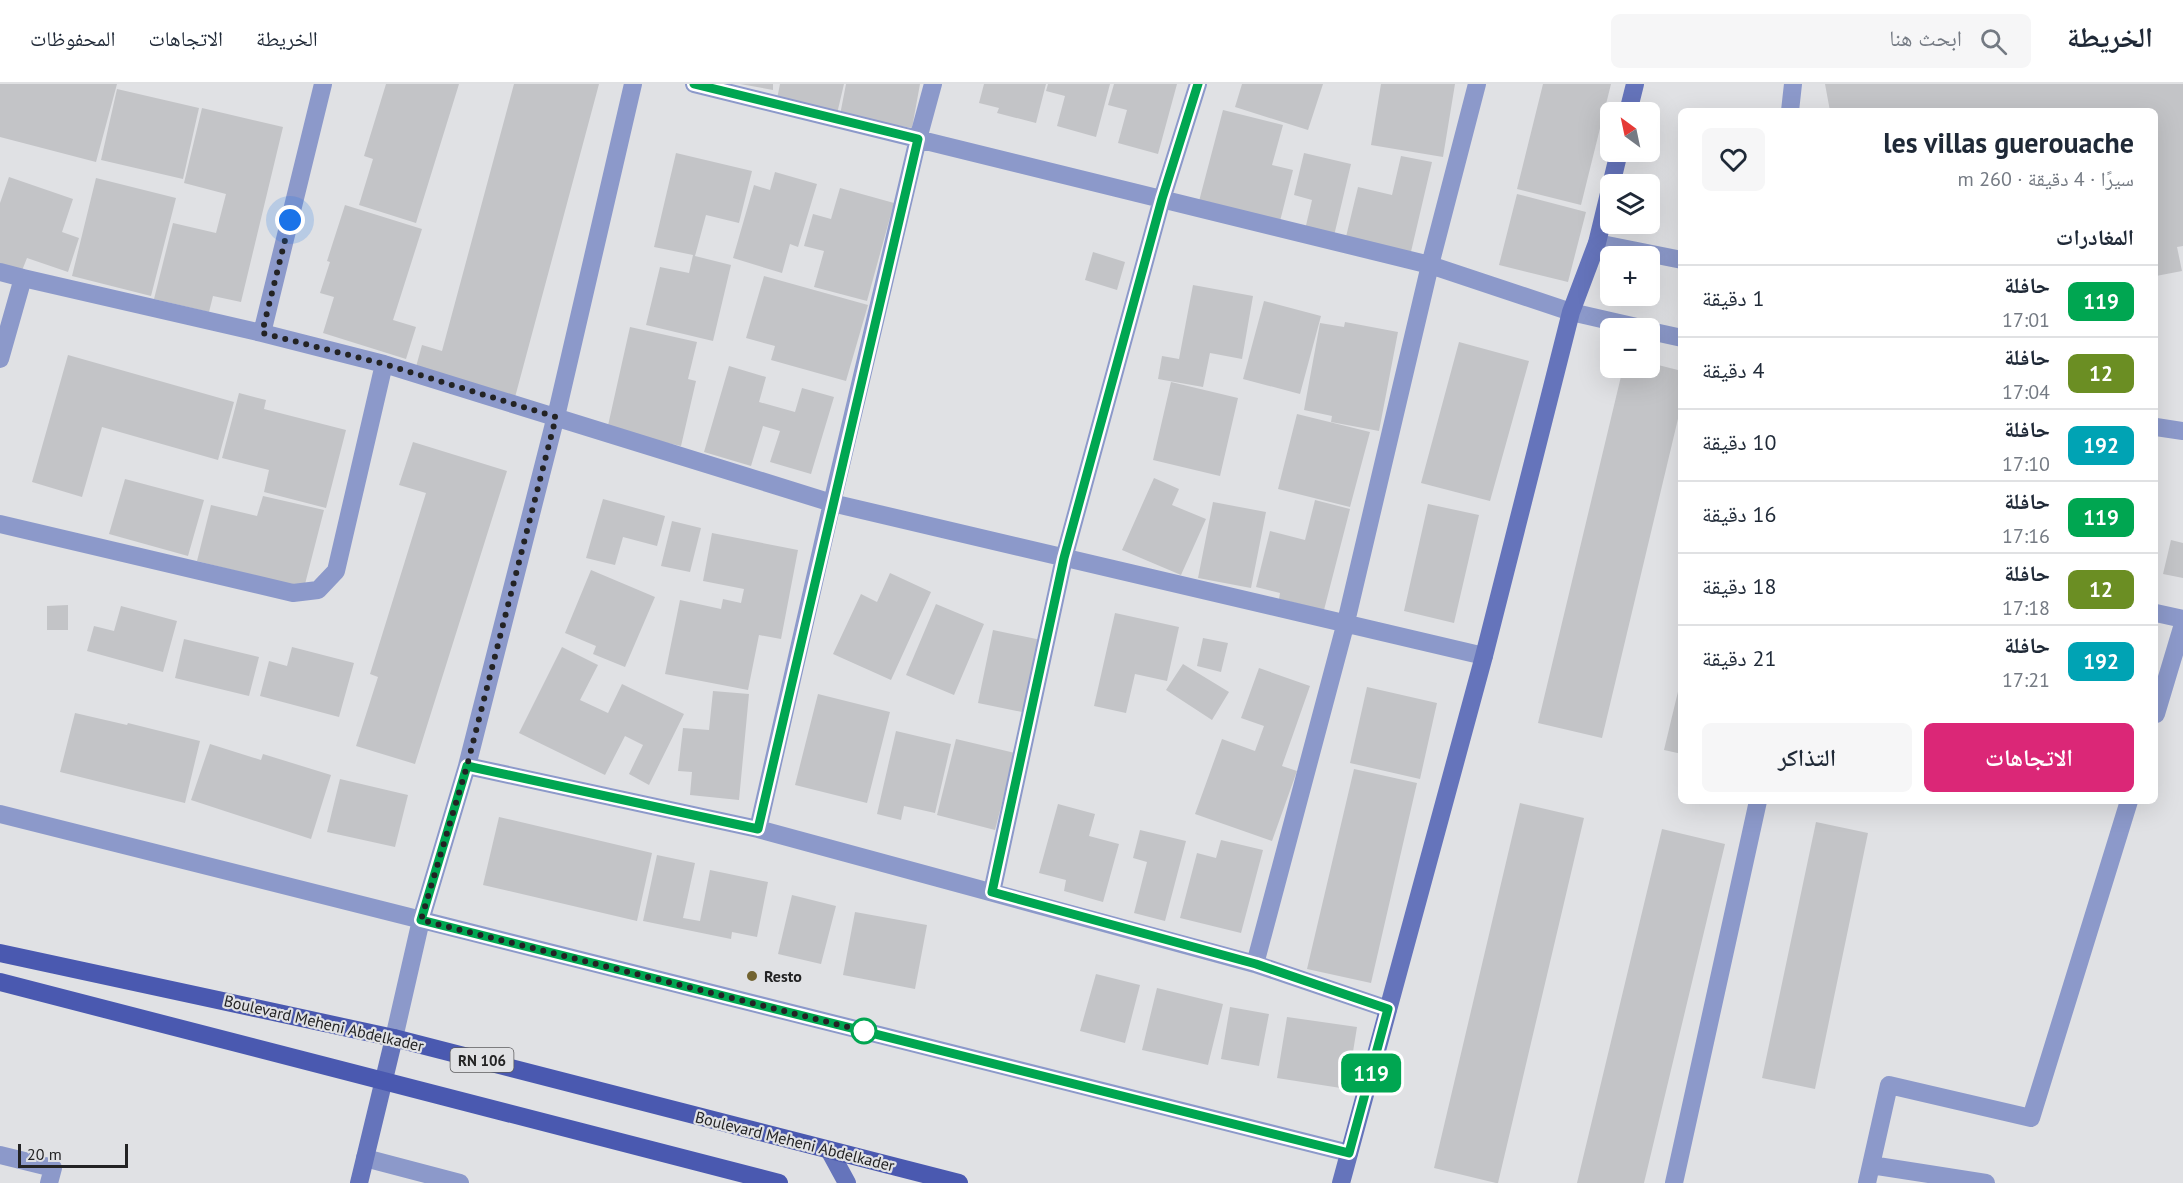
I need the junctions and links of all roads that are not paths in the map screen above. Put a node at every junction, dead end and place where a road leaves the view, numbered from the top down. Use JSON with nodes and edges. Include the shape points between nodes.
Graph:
{"nodes":[{"id":1,"x":323,"y":84,"type":"edge"},
{"id":2,"x":633,"y":84,"type":"edge"},
{"id":3,"x":694,"y":84,"type":"edge"},
{"id":4,"x":933,"y":84,"type":"edge"},
{"id":5,"x":1198,"y":84,"type":"edge"},
{"id":6,"x":1477,"y":84,"type":"edge"},
{"id":7,"x":1635,"y":84,"type":"edge"},
{"id":8,"x":1793,"y":84,"type":"edge"},
{"id":9,"x":1630,"y":102,"type":"edge"},
{"id":10,"x":1790,"y":108,"type":"edge"},
{"id":11,"x":918,"y":139,"type":"junction"},
{"id":12,"x":1617,"y":162,"type":"edge"},
{"id":13,"x":1162,"y":199,"type":"junction"},
{"id":14,"x":1597,"y":243,"type":"junction"},
{"id":15,"x":1678,"y":259,"type":"edge"},
{"id":16,"x":1430,"y":265,"type":"junction"},
{"id":17,"x":0,"y":272,"type":"edge"},
{"id":18,"x":23,"y":278,"type":"junction"},
{"id":19,"x":1571,"y":312,"type":"junction"},
{"id":20,"x":1600,"y":319,"type":"edge"},
{"id":21,"x":1660,"y":332,"type":"edge"},
{"id":22,"x":262,"y":333,"type":"junction"},
{"id":23,"x":1678,"y":337,"type":"edge"},
{"id":24,"x":0,"y":359,"type":"edge"},
{"id":25,"x":384,"y":364,"type":"junction"},
{"id":26,"x":556,"y":417,"type":"junction"},
{"id":27,"x":2158,"y":427,"type":"edge"},
{"id":28,"x":2183,"y":431,"type":"edge"},
{"id":29,"x":832,"y":503,"type":"junction"},
{"id":30,"x":0,"y":524,"type":"edge"},
{"id":31,"x":1064,"y":558,"type":"junction"},
{"id":32,"x":2158,"y":613,"type":"edge"},
{"id":33,"x":2183,"y":619,"type":"edge"},
{"id":34,"x":1346,"y":622,"type":"junction"},
{"id":35,"x":2183,"y":624,"type":"edge"},
{"id":36,"x":1484,"y":656,"type":"junction"},
{"id":37,"x":2158,"y":707,"type":"edge"},
{"id":38,"x":467,"y":766,"type":"junction"},
{"id":39,"x":1757,"y":804,"type":"edge"},
{"id":40,"x":2128,"y":804,"type":"edge"},
{"id":41,"x":0,"y":814,"type":"edge"},
{"id":42,"x":758,"y":829,"type":"junction"},
{"id":43,"x":992,"y":892,"type":"junction"},
{"id":44,"x":421,"y":920,"type":"junction"},
{"id":45,"x":0,"y":952,"type":"edge"},
{"id":46,"x":1256,"y":964,"type":"junction"},
{"id":47,"x":0,"y":982,"type":"edge"},
{"id":48,"x":1388,"y":1009,"type":"junction"},
{"id":49,"x":394,"y":1038,"type":"junction"},
{"id":50,"x":384,"y":1081,"type":"junction"},
{"id":51,"x":830,"y":1150,"type":"junction"},
{"id":52,"x":1349,"y":1153,"type":"junction"},
{"id":53,"x":0,"y":1155,"type":"edge"},
{"id":54,"x":365,"y":1158,"type":"junction"},
{"id":55,"x":1869,"y":1174,"type":"edge"},
{"id":56,"x":49,"y":1183,"type":"edge"},
{"id":57,"x":359,"y":1183,"type":"edge"},
{"id":58,"x":460,"y":1183,"type":"edge"},
{"id":59,"x":779,"y":1183,"type":"edge"},
{"id":60,"x":847,"y":1183,"type":"edge"},
{"id":61,"x":959,"y":1183,"type":"edge"},
{"id":62,"x":1341,"y":1183,"type":"edge"},
{"id":63,"x":1674,"y":1183,"type":"edge"},
{"id":64,"x":1986,"y":1183,"type":"edge"}],
"edges":[{"from":1,"to":22,"type":"street"},
{"from":2,"to":26,"type":"street"},
{"from":3,"to":11,"type":"street"},
{"from":4,"to":11,"type":"street"},
{"from":5,"to":13,"type":"street"},
{"from":6,"to":16,"type":"street"},
{"from":7,"to":9,"type":"street"},
{"from":8,"to":10,"type":"street"},
{"from":11,"to":13,"type":"street"},
{"from":11,"to":29,"type":"street"},
{"from":12,"to":14,"type":"street"},
{"from":13,"to":16,"type":"street"},
{"from":13,"to":31,"type":"street"},
{"from":14,"to":15,"type":"street"},
{"from":14,"to":19,"type":"street"},
{"from":16,"to":19,"type":"street"},
{"from":16,"to":34,"type":"street"},
{"from":17,"to":18,"type":"street"},
{"from":18,"to":22,"type":"street"},
{"from":18,"to":24,"type":"street"},
{"from":19,"to":20,"type":"street"},
{"from":19,"to":36,"type":"street"},
{"from":21,"to":23,"type":"street"},
{"from":22,"to":25,"type":"street"},
{"from":25,"to":26,"type":"street"},
{"from":25,"to":30,"type":"street","via":[[336,571],[318,590],[293,593]]},
{"from":26,"to":29,"type":"street"},
{"from":26,"to":38,"type":"street"},
{"from":27,"to":28,"type":"street"},
{"from":29,"to":31,"type":"street"},
{"from":29,"to":42,"type":"street"},
{"from":31,"to":34,"type":"street"},
{"from":31,"to":43,"type":"street"},
{"from":32,"to":33,"type":"street"},
{"from":34,"to":36,"type":"street"},
{"from":34,"to":46,"type":"street"},
{"from":35,"to":37,"type":"street"},
{"from":36,"to":48,"type":"street"},
{"from":38,"to":42,"type":"street"},
{"from":38,"to":44,"type":"street"},
{"from":39,"to":63,"type":"street"},
{"from":40,"to":55,"type":"street","via":[[2031,1118],[1889,1085]]},
{"from":41,"to":44,"type":"street"},
{"from":42,"to":43,"type":"street"},
{"from":43,"to":46,"type":"street"},
{"from":44,"to":49,"type":"street"},
{"from":44,"to":52,"type":"street"},
{"from":45,"to":49,"type":"main road","name":"Boulevard Meheni Abdelkader","number":"RN 106"},
{"from":46,"to":48,"type":"street"},
{"from":47,"to":50,"type":"main road"},
{"from":48,"to":52,"type":"street"},
{"from":49,"to":50,"type":"street"},
{"from":49,"to":51,"type":"main road","name":"Boulevard Meheni Abdelkader","number":"RN 106"},
{"from":50,"to":54,"type":"street"},
{"from":50,"to":59,"type":"main road"},
{"from":51,"to":60,"type":"street"},
{"from":51,"to":61,"type":"main road","name":"Boulevard Meheni Abdelkader","number":"RN 106"},
{"from":52,"to":62,"type":"street"},
{"from":53,"to":56,"type":"street","via":[[53,1168]]},
{"from":54,"to":57,"type":"street"},
{"from":54,"to":58,"type":"street"},
{"from":55,"to":64,"type":"street"}]}
